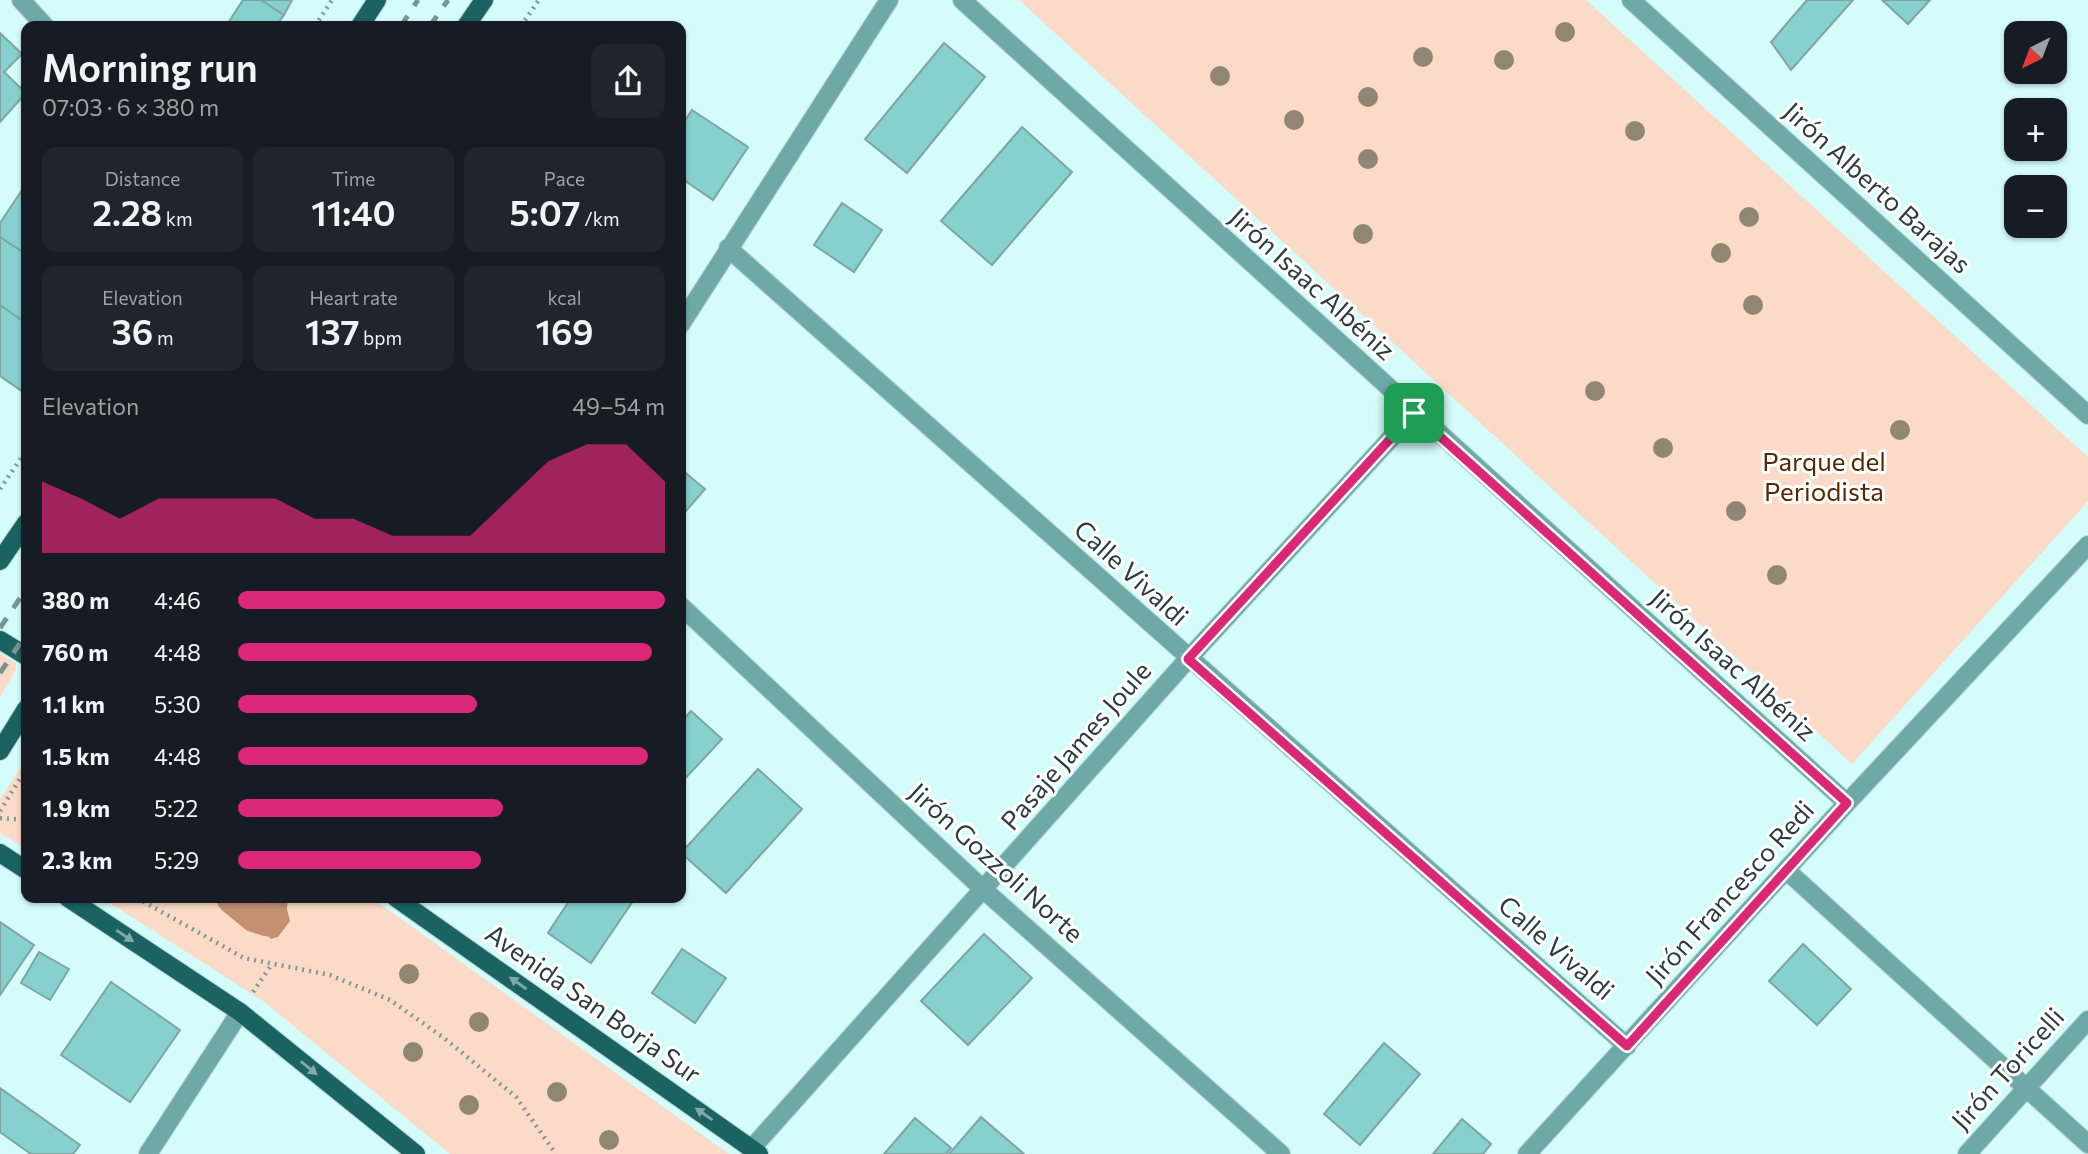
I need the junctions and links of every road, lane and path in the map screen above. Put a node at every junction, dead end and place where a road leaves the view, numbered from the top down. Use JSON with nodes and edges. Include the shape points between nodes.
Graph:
{"nodes":[{"id":1,"x":21,"y":0,"type":"edge"},
{"id":2,"x":332,"y":0,"type":"edge"},
{"id":3,"x":377,"y":0,"type":"edge"},
{"id":4,"x":484,"y":0,"type":"edge"},
{"id":5,"x":538,"y":0,"type":"edge"},
{"id":6,"x":889,"y":0,"type":"edge"},
{"id":7,"x":962,"y":0,"type":"edge"},
{"id":8,"x":1631,"y":0,"type":"edge"},
{"id":9,"x":40,"y":21,"type":"edge"},
{"id":10,"x":318,"y":21,"type":"edge"},
{"id":11,"x":363,"y":21,"type":"edge"},
{"id":12,"x":470,"y":21,"type":"edge"},
{"id":13,"x":524,"y":21,"type":"edge"},
{"id":14,"x":728,"y":248,"type":"junction"},
{"id":15,"x":686,"y":316,"type":"edge"},
{"id":16,"x":1414,"y":413,"type":"junction"},
{"id":17,"x":2088,"y":415,"type":"edge"},
{"id":18,"x":21,"y":458,"type":"edge"},
{"id":19,"x":0,"y":489,"type":"edge"},
{"id":20,"x":21,"y":530,"type":"edge"},
{"id":21,"x":2088,"y":545,"type":"edge"},
{"id":22,"x":0,"y":561,"type":"edge"},
{"id":23,"x":686,"y":611,"type":"edge"},
{"id":24,"x":0,"y":639,"type":"edge"},
{"id":25,"x":21,"y":653,"type":"edge"},
{"id":26,"x":1188,"y":659,"type":"junction"},
{"id":27,"x":21,"y":717,"type":"edge"},
{"id":28,"x":0,"y":751,"type":"edge"},
{"id":29,"x":21,"y":777,"type":"edge"},
{"id":30,"x":1847,"y":803,"type":"junction"},
{"id":31,"x":0,"y":811,"type":"edge"},
{"id":32,"x":0,"y":818,"type":"edge"},
{"id":33,"x":21,"y":820,"type":"edge"},
{"id":34,"x":0,"y":853,"type":"edge"},
{"id":35,"x":21,"y":867,"type":"edge"},
{"id":36,"x":1786,"y":870,"type":"junction"},
{"id":37,"x":985,"y":890,"type":"junction"},
{"id":38,"x":76,"y":903,"type":"edge"},
{"id":39,"x":146,"y":903,"type":"edge"},
{"id":40,"x":403,"y":903,"type":"edge"},
{"id":41,"x":272,"y":964,"type":"junction"},
{"id":42,"x":240,"y":1012,"type":"junction"},
{"id":43,"x":2088,"y":1020,"type":"edge"},
{"id":44,"x":1627,"y":1046,"type":"junction"},
{"id":45,"x":2026,"y":1089,"type":"junction"},
{"id":46,"x":2088,"y":1144,"type":"edge"},
{"id":47,"x":756,"y":1151,"type":"edge"},
{"id":48,"x":148,"y":1154,"type":"edge"},
{"id":49,"x":416,"y":1154,"type":"edge"},
{"id":50,"x":556,"y":1154,"type":"edge"},
{"id":51,"x":1281,"y":1154,"type":"edge"},
{"id":52,"x":1527,"y":1154,"type":"edge"},
{"id":53,"x":1967,"y":1154,"type":"edge"}],
"edges":[{"from":1,"to":9,"type":"street"},
{"from":2,"to":10,"type":"path"},
{"from":3,"to":11,"type":"main road"},
{"from":4,"to":12,"type":"main road"},
{"from":5,"to":13,"type":"path"},
{"from":6,"to":14,"type":"street"},
{"from":7,"to":16,"type":"street","name":"Jirón Isaac Albéniz"},
{"from":8,"to":17,"type":"street","name":"Jirón Alberto Barajas"},
{"from":14,"to":15,"type":"street"},
{"from":14,"to":26,"type":"street","name":"Calle Vivaldi"},
{"from":16,"to":26,"type":"street","name":"Pasaje James Joule"},
{"from":16,"to":30,"type":"street","name":"Jirón Isaac Albéniz"},
{"from":18,"to":19,"type":"path"},
{"from":20,"to":22,"type":"main road"},
{"from":21,"to":30,"type":"street","name":"Jirón Francesco Redi"},
{"from":23,"to":37,"type":"street","name":"Jirón Gozzoli Norte"},
{"from":24,"to":25,"type":"main road"},
{"from":26,"to":37,"type":"street","name":"Pasaje James Joule"},
{"from":26,"to":44,"type":"street","name":"Calle Vivaldi"},
{"from":27,"to":28,"type":"main road"},
{"from":29,"to":31,"type":"path"},
{"from":30,"to":36,"type":"street","name":"Jirón Francesco Redi"},
{"from":32,"to":33,"type":"path"},
{"from":34,"to":35,"type":"main road"},
{"from":36,"to":44,"type":"street","name":"Jirón Francesco Redi"},
{"from":36,"to":45,"type":"street"},
{"from":37,"to":47,"type":"street","name":"Pasaje James Joule"},
{"from":37,"to":51,"type":"street","name":"Jirón Gozzoli Norte"},
{"from":38,"to":42,"type":"main road","one_way":true},
{"from":39,"to":41,"type":"path","via":[[244,958]]},
{"from":47,"to":40,"type":"main road","name":"Avenida San Borja Sur","one_way":true},
{"from":41,"to":42,"type":"path"},
{"from":41,"to":50,"type":"path","via":[[330,975],[390,1000],[516,1097]]},
{"from":42,"to":48,"type":"street"},
{"from":42,"to":49,"type":"main road","one_way":true},
{"from":43,"to":45,"type":"street","name":"Jirón Toricelli"},
{"from":44,"to":52,"type":"street","name":"Jirón Francesco Redi"},
{"from":45,"to":46,"type":"street"},
{"from":45,"to":53,"type":"street","name":"Jirón Toricelli"}]}
